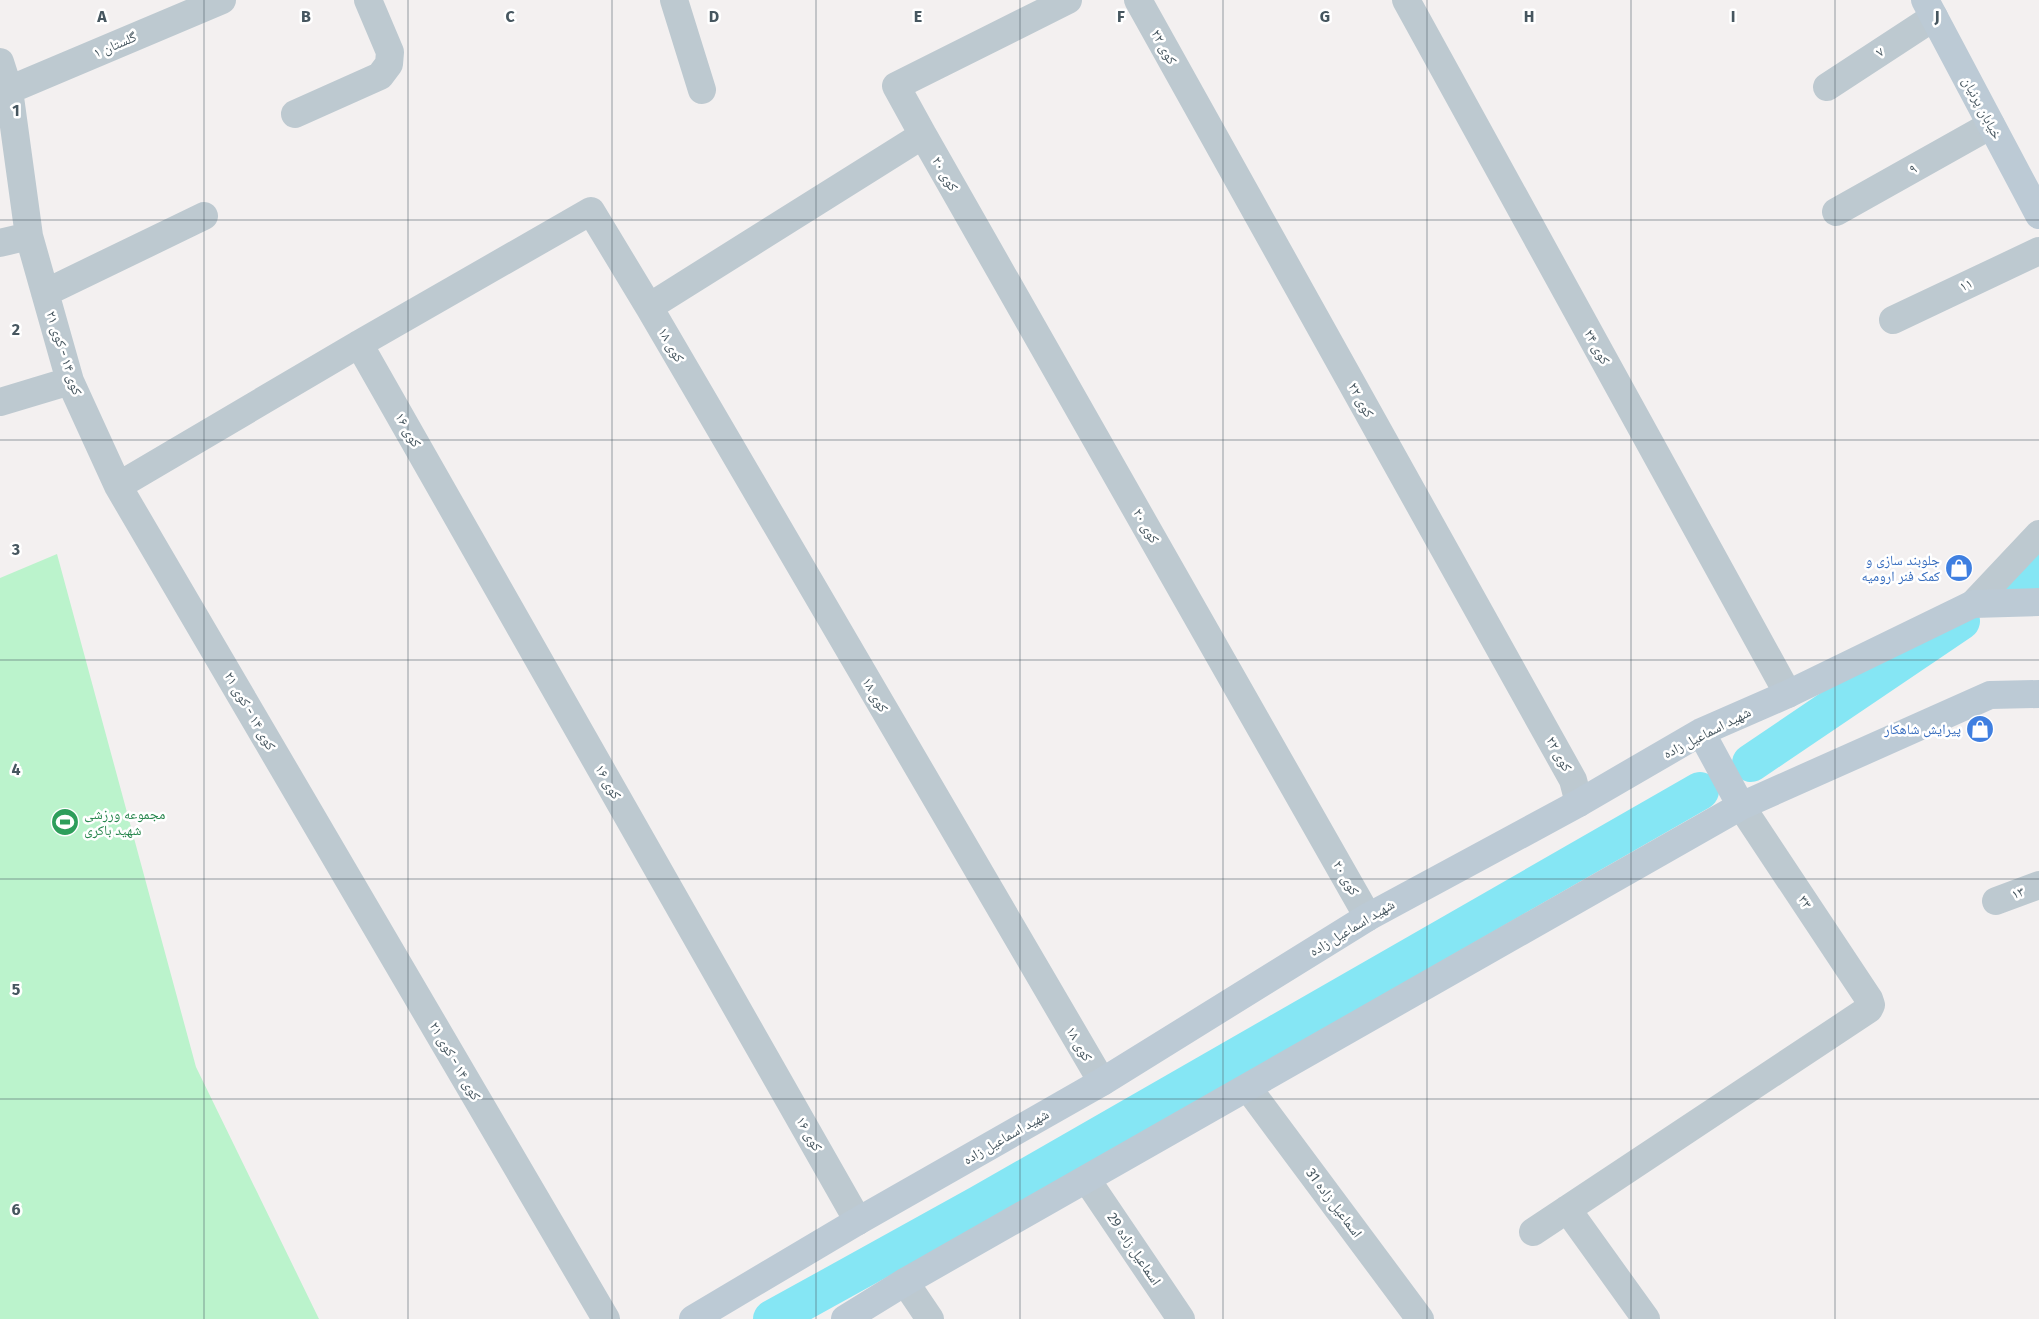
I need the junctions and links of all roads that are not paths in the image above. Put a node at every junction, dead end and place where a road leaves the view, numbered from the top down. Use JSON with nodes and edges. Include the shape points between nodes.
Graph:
{"nodes":[{"id":1,"x":222,"y":0,"type":"edge"},
{"id":2,"x":368,"y":0,"type":"edge"},
{"id":3,"x":674,"y":0,"type":"edge"},
{"id":4,"x":1068,"y":0,"type":"edge"},
{"id":5,"x":1138,"y":0,"type":"edge"},
{"id":6,"x":1406,"y":0,"type":"edge"},
{"id":7,"x":1929,"y":8,"type":"edge"},
{"id":8,"x":0,"y":62,"type":"edge"},
{"id":9,"x":1827,"y":87,"type":"dead end"},
{"id":10,"x":9,"y":90,"type":"junction"},
{"id":11,"x":702,"y":90,"type":"dead end"},
{"id":12,"x":296,"y":114,"type":"dead end"},
{"id":13,"x":1991,"y":125,"type":"junction"},
{"id":14,"x":923,"y":136,"type":"junction"},
{"id":15,"x":1836,"y":212,"type":"dead end"},
{"id":16,"x":2039,"y":215,"type":"edge"},
{"id":17,"x":204,"y":216,"type":"dead end"},
{"id":18,"x":29,"y":236,"type":"junction"},
{"id":19,"x":0,"y":243,"type":"edge"},
{"id":20,"x":2039,"y":251,"type":"edge"},
{"id":21,"x":46,"y":293,"type":"junction"},
{"id":22,"x":649,"y":307,"type":"junction"},
{"id":23,"x":1893,"y":320,"type":"dead end"},
{"id":24,"x":359,"y":344,"type":"junction"},
{"id":25,"x":70,"y":381,"type":"junction"},
{"id":26,"x":0,"y":402,"type":"edge"},
{"id":27,"x":118,"y":486,"type":"junction"},
{"id":28,"x":2039,"y":534,"type":"edge"},
{"id":29,"x":2039,"y":602,"type":"edge"},
{"id":30,"x":1973,"y":604,"type":"junction"},
{"id":31,"x":1788,"y":694,"type":"junction"},
{"id":32,"x":2039,"y":694,"type":"edge"},
{"id":33,"x":1701,"y":732,"type":"junction"},
{"id":34,"x":1580,"y":803,"type":"junction"},
{"id":35,"x":1741,"y":806,"type":"junction"},
{"id":36,"x":2039,"y":885,"type":"edge"},
{"id":37,"x":1996,"y":901,"type":"dead end"},
{"id":38,"x":1368,"y":917,"type":"junction"},
{"id":39,"x":1102,"y":1082,"type":"junction"},
{"id":40,"x":1248,"y":1088,"type":"junction"},
{"id":41,"x":1087,"y":1180,"type":"junction"},
{"id":42,"x":1567,"y":1209,"type":"junction"},
{"id":43,"x":858,"y":1221,"type":"junction"},
{"id":44,"x":1533,"y":1232,"type":"dead end"},
{"id":45,"x":905,"y":1282,"type":"junction"},
{"id":46,"x":606,"y":1319,"type":"edge"},
{"id":47,"x":693,"y":1319,"type":"edge"},
{"id":48,"x":844,"y":1319,"type":"edge"},
{"id":49,"x":930,"y":1319,"type":"edge"},
{"id":50,"x":1181,"y":1319,"type":"edge"},
{"id":51,"x":1420,"y":1319,"type":"edge"},
{"id":52,"x":1646,"y":1319,"type":"edge"}],
"edges":[{"from":1,"to":10,"type":"street","name":"۱ گلستان"},
{"from":2,"to":12,"type":"street","via":[[390,52],[389,64],[380,76]]},
{"from":3,"to":11,"type":"street"},
{"from":4,"to":14,"type":"street","name":"کوی ۲۰","via":[[896,86]]},
{"from":5,"to":34,"type":"street","name":"کوی ۲۲","via":[[1573,780]]},
{"from":6,"to":31,"type":"street","name":"کوی ۲۴"},
{"from":7,"to":9,"type":"street","name":"۷"},
{"from":7,"to":13,"type":"street","name":"خیابان پرنیان"},
{"from":8,"to":10,"type":"street","name":"کوی ۱۴ - کوی ۲۱"},
{"from":10,"to":18,"type":"street","name":"کوی ۱۴ - کوی ۲۱"},
{"from":13,"to":15,"type":"street","name":"۹"},
{"from":13,"to":16,"type":"street","name":"خیابان پرنیان"},
{"from":14,"to":22,"type":"street"},
{"from":14,"to":38,"type":"street","name":"کوی ۲۰"},
{"from":17,"to":21,"type":"street"},
{"from":18,"to":19,"type":"street"},
{"from":18,"to":21,"type":"street","name":"کوی ۱۴ - کوی ۲۱"},
{"from":20,"to":23,"type":"street","name":"۱۱"},
{"from":21,"to":25,"type":"street","name":"کوی ۱۴ - کوی ۲۱"},
{"from":22,"to":24,"type":"street","name":"کوی ۱۸","via":[[592,211]]},
{"from":22,"to":39,"type":"street","name":"کوی ۱۸"},
{"from":24,"to":27,"type":"street"},
{"from":24,"to":43,"type":"street","name":"کوی ۱۶"},
{"from":25,"to":26,"type":"street"},
{"from":25,"to":27,"type":"street","name":"کوی ۱۴ - کوی ۲۱"},
{"from":27,"to":46,"type":"street","name":"کوی ۱۴ - کوی ۲۱"},
{"from":28,"to":30,"type":"street"},
{"from":29,"to":30,"type":"street","name":"شهید اسماعیل زاده"},
{"from":30,"to":31,"type":"street","name":"شهید اسماعیل زاده"},
{"from":31,"to":33,"type":"street","name":"شهید اسماعیل زاده"},
{"from":32,"to":35,"type":"street","via":[[1990,695]]},
{"from":33,"to":34,"type":"street","name":"شهید اسماعیل زاده"},
{"from":33,"to":35,"type":"street"},
{"from":34,"to":38,"type":"street","name":"شهید اسماعیل زاده"},
{"from":35,"to":40,"type":"street"},
{"from":35,"to":42,"type":"street","name":"۳۳","via":[[1871,1005]]},
{"from":36,"to":37,"type":"street","name":"۱۳"},
{"from":38,"to":39,"type":"street","name":"شهید اسماعیل زاده"},
{"from":39,"to":43,"type":"street","name":"شهید اسماعیل زاده"},
{"from":40,"to":41,"type":"street"},
{"from":40,"to":51,"type":"street","name":"اسماعیل زاده 31"},
{"from":41,"to":45,"type":"street"},
{"from":41,"to":50,"type":"street","name":"اسماعیل زاده 29"},
{"from":42,"to":44,"type":"street"},
{"from":42,"to":52,"type":"street"},
{"from":43,"to":47,"type":"street","name":"شهید اسماعیل زاده"},
{"from":45,"to":48,"type":"street"},
{"from":45,"to":49,"type":"street"}]}
